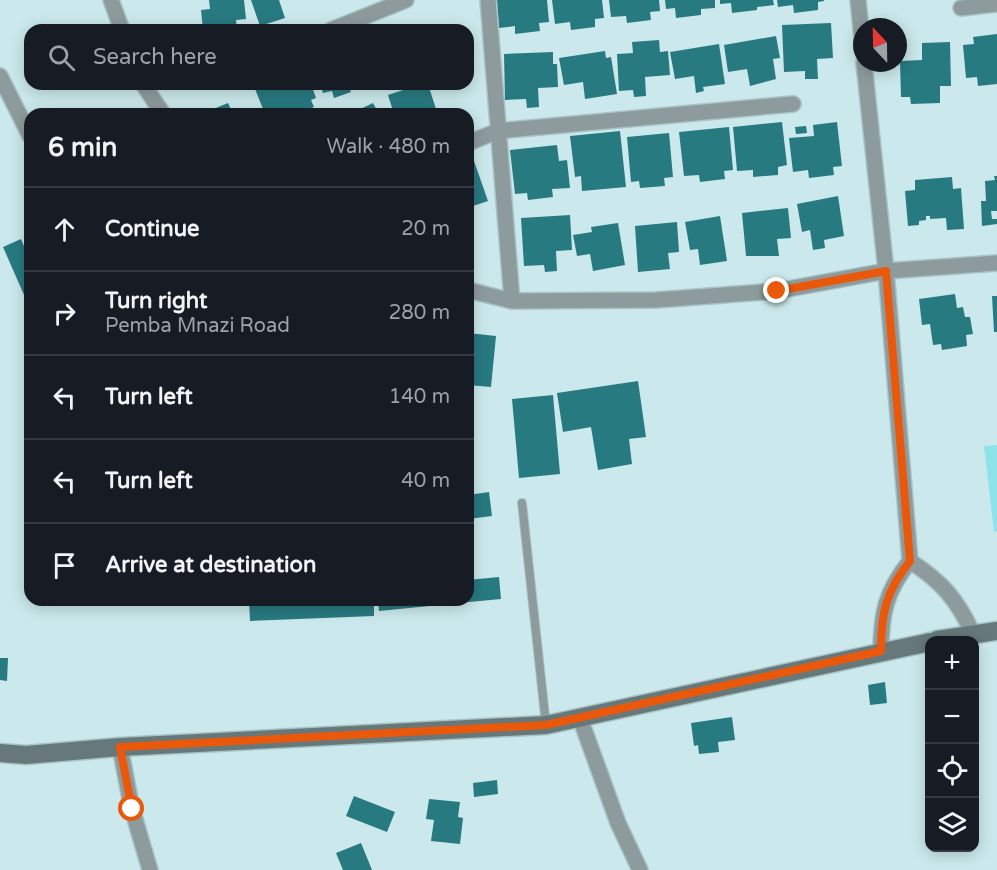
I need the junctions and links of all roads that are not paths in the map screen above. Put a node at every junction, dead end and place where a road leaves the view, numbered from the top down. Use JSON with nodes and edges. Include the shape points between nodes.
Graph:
{"nodes":[{"id":1,"x":111,"y":0,"type":"edge"},
{"id":2,"x":406,"y":0,"type":"edge"},
{"id":3,"x":488,"y":0,"type":"edge"},
{"id":4,"x":858,"y":0,"type":"edge"},
{"id":5,"x":997,"y":4,"type":"edge"},
{"id":6,"x":961,"y":8,"type":"dead end"},
{"id":7,"x":860,"y":18,"type":"edge"},
{"id":8,"x":120,"y":24,"type":"edge"},
{"id":9,"x":346,"y":24,"type":"edge"},
{"id":10,"x":865,"y":72,"type":"edge"},
{"id":11,"x":0,"y":76,"type":"edge"},
{"id":12,"x":147,"y":90,"type":"edge"},
{"id":13,"x":794,"y":104,"type":"dead end"},
{"id":14,"x":159,"y":108,"type":"edge"},
{"id":15,"x":24,"y":124,"type":"edge"},
{"id":16,"x":498,"y":131,"type":"junction"},
{"id":17,"x":474,"y":141,"type":"edge"},
{"id":18,"x":997,"y":263,"type":"edge"},
{"id":19,"x":886,"y":271,"type":"junction"},
{"id":20,"x":474,"y":292,"type":"edge"},
{"id":21,"x":512,"y":301,"type":"junction"},
{"id":22,"x":522,"y":503,"type":"dead end"},
{"id":23,"x":910,"y":561,"type":"junction"},
{"id":24,"x":997,"y":631,"type":"edge"},
{"id":25,"x":973,"y":634,"type":"junction"},
{"id":26,"x":961,"y":636,"type":"edge"},
{"id":27,"x":925,"y":643,"type":"edge"},
{"id":28,"x":881,"y":651,"type":"junction"},
{"id":29,"x":580,"y":718,"type":"junction"},
{"id":30,"x":546,"y":725,"type":"junction"},
{"id":31,"x":120,"y":747,"type":"junction"},
{"id":32,"x":0,"y":753,"type":"edge"},
{"id":33,"x":150,"y":870,"type":"edge"},
{"id":34,"x":640,"y":870,"type":"edge"}],
"edges":[{"from":1,"to":8,"type":"street"},
{"from":2,"to":9,"type":"street"},
{"from":3,"to":16,"type":"street"},
{"from":4,"to":7,"type":"street"},
{"from":5,"to":6,"type":"street"},
{"from":10,"to":19,"type":"street"},
{"from":11,"to":15,"type":"street"},
{"from":12,"to":14,"type":"street"},
{"from":13,"to":16,"type":"street"},
{"from":16,"to":17,"type":"street"},
{"from":16,"to":21,"type":"street"},
{"from":18,"to":19,"type":"street"},
{"from":19,"to":21,"type":"street","via":[[777,291],[656,300]]},
{"from":19,"to":23,"type":"street"},
{"from":20,"to":21,"type":"street"},
{"from":22,"to":30,"type":"lane"},
{"from":23,"to":25,"type":"street","via":[[937,579],[961,609]]},
{"from":23,"to":28,"type":"street","via":[[894,582],[881,619]]},
{"from":24,"to":25,"type":"main road"},
{"from":25,"to":26,"type":"main road"},
{"from":27,"to":28,"type":"main road"},
{"from":28,"to":29,"type":"main road"},
{"from":29,"to":30,"type":"main road"},
{"from":29,"to":34,"type":"street","via":[[618,823]]},
{"from":30,"to":31,"type":"main road"},
{"from":31,"to":32,"type":"main road","via":[[26,755]]},
{"from":31,"to":33,"type":"street","via":[[132,809]]}]}
